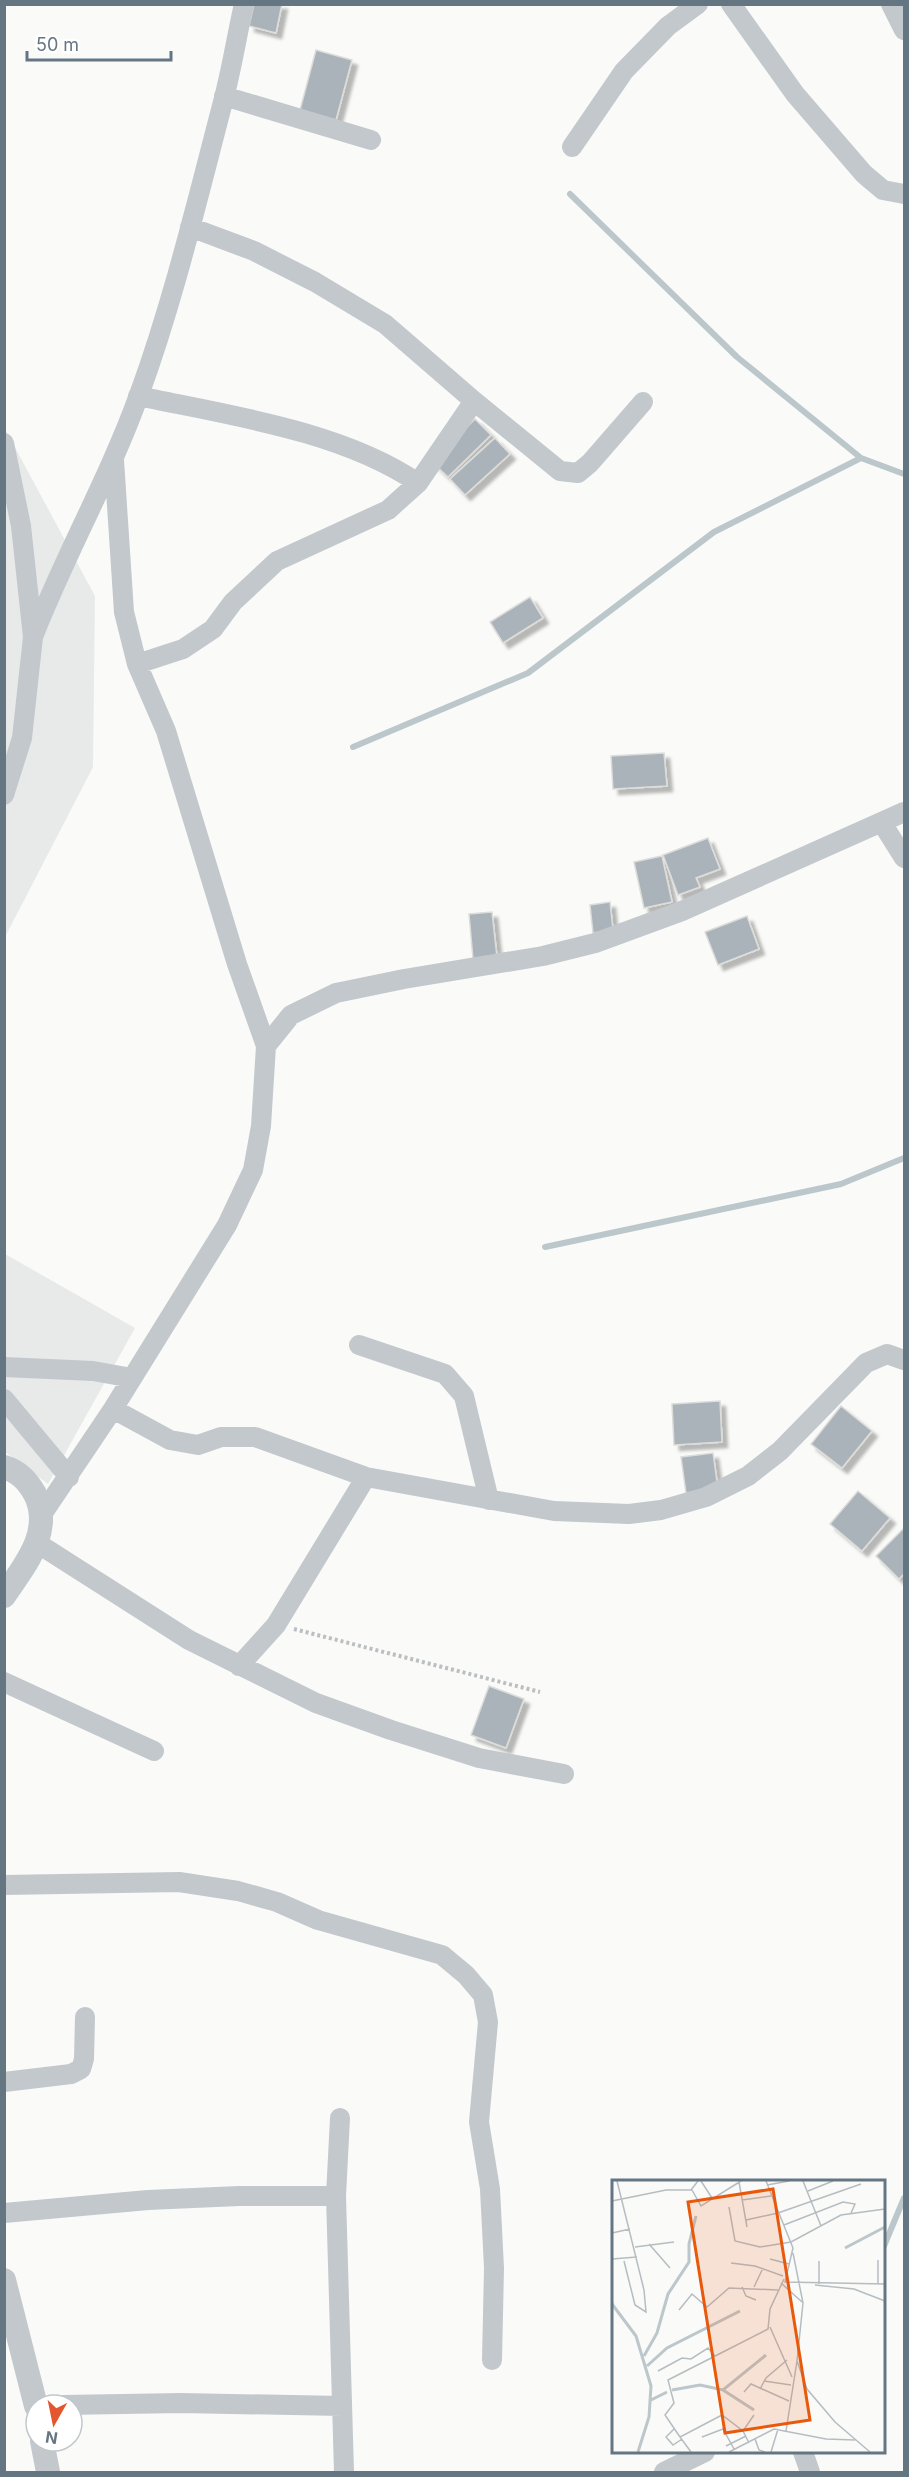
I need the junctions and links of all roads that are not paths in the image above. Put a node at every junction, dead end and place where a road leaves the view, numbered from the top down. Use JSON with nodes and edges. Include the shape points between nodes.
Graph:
{"nodes":[{"id":1,"x":244,"y":4,"type":"edge"},
{"id":2,"x":699,"y":4,"type":"edge"},
{"id":3,"x":731,"y":4,"type":"edge"},
{"id":4,"x":891,"y":4,"type":"edge"},
{"id":5,"x":904,"y":30,"type":"edge"},
{"id":6,"x":224,"y":96,"type":"junction"},
{"id":7,"x":370,"y":140,"type":"dead end"},
{"id":8,"x":572,"y":147,"type":"dead end"},
{"id":9,"x":904,"y":194,"type":"edge"},
{"id":10,"x":190,"y":227,"type":"junction"},
{"id":11,"x":138,"y":396,"type":"junction"},
{"id":12,"x":474,"y":401,"type":"junction"},
{"id":13,"x":643,"y":402,"type":"dead end"},
{"id":14,"x":4,"y":443,"type":"edge"},
{"id":15,"x":114,"y":456,"type":"junction"},
{"id":16,"x":418,"y":483,"type":"junction"},
{"id":17,"x":33,"y":637,"type":"junction"},
{"id":18,"x":137,"y":663,"type":"junction"},
{"id":19,"x":4,"y":795,"type":"edge"},
{"id":20,"x":904,"y":812,"type":"edge"},
{"id":21,"x":882,"y":823,"type":"junction"},
{"id":22,"x":904,"y":858,"type":"edge"},
{"id":23,"x":266,"y":1046,"type":"junction"},
{"id":24,"x":359,"y":1344,"type":"dead end"},
{"id":25,"x":904,"y":1360,"type":"edge"},
{"id":26,"x":4,"y":1367,"type":"edge"},
{"id":27,"x":132,"y":1378,"type":"junction"},
{"id":28,"x":4,"y":1399,"type":"edge"},
{"id":29,"x":113,"y":1409,"type":"junction"},
{"id":30,"x":4,"y":1467,"type":"edge"},
{"id":31,"x":366,"y":1477,"type":"junction"},
{"id":32,"x":69,"y":1478,"type":"junction"},
{"id":33,"x":489,"y":1500,"type":"junction"},
{"id":34,"x":41,"y":1516,"type":"junction"},
{"id":35,"x":37,"y":1543,"type":"junction"},
{"id":36,"x":4,"y":1596,"type":"edge"},
{"id":37,"x":239,"y":1666,"type":"junction"},
{"id":38,"x":4,"y":1682,"type":"edge"},
{"id":39,"x":154,"y":1751,"type":"dead end"},
{"id":40,"x":564,"y":1774,"type":"dead end"},
{"id":41,"x":4,"y":1885,"type":"edge"},
{"id":42,"x":85,"y":2017,"type":"dead end"},
{"id":43,"x":4,"y":2082,"type":"edge"},
{"id":44,"x":340,"y":2118,"type":"dead end"},
{"id":45,"x":336,"y":2196,"type":"junction"},
{"id":46,"x":4,"y":2213,"type":"edge"},
{"id":47,"x":4,"y":2280,"type":"edge"},
{"id":48,"x":492,"y":2360,"type":"dead end"},
{"id":49,"x":33,"y":2393,"type":"edge"},
{"id":50,"x":84,"y":2405,"type":"edge"},
{"id":51,"x":342,"y":2406,"type":"junction"},
{"id":52,"x":44,"y":2453,"type":"edge"},
{"id":53,"x":701,"y":2453,"type":"edge"},
{"id":54,"x":803,"y":2453,"type":"edge"},
{"id":55,"x":48,"y":2472,"type":"edge"},
{"id":56,"x":344,"y":2472,"type":"edge"},
{"id":57,"x":664,"y":2472,"type":"edge"},
{"id":58,"x":810,"y":2472,"type":"edge"}],
"edges":[{"from":1,"to":6,"type":"street"},
{"from":2,"to":8,"type":"street","via":[[668,26],[624,71]]},
{"from":3,"to":9,"type":"street","via":[[795,94],[864,174],[883,190]]},
{"from":4,"to":5,"type":"street"},
{"from":6,"to":7,"type":"street"},
{"from":6,"to":10,"type":"street"},
{"from":10,"to":11,"type":"street"},
{"from":10,"to":12,"type":"street","via":[[254,251],[385,324]]},
{"from":11,"to":15,"type":"street"},
{"from":11,"to":16,"type":"street","via":[[261,422],[342,446],[397,468]]},
{"from":12,"to":13,"type":"street","via":[[560,471],[578,473]]},
{"from":12,"to":16,"type":"street"},
{"from":14,"to":17,"type":"street","via":[[21,526]]},
{"from":15,"to":17,"type":"street","via":[[52,587]]},
{"from":15,"to":18,"type":"street","via":[[124,612]]},
{"from":16,"to":18,"type":"street","via":[[388,510],[277,561],[233,602],[213,629],[183,649]]},
{"from":17,"to":19,"type":"street","via":[[22,738]]},
{"from":18,"to":23,"type":"street","via":[[166,731]]},
{"from":20,"to":21,"type":"street"},
{"from":21,"to":22,"type":"street"},
{"from":21,"to":23,"type":"street","via":[[682,911],[595,943],[336,993],[291,1015]]},
{"from":23,"to":27,"type":"street","via":[[261,1126],[253,1170],[227,1225]]},
{"from":24,"to":33,"type":"street","via":[[445,1374],[464,1396]]},
{"from":25,"to":33,"type":"street","via":[[887,1354],[866,1363],[780,1451],[748,1476],[706,1497],[629,1514],[554,1511]]},
{"from":26,"to":27,"type":"street","via":[[93,1371]]},
{"from":27,"to":29,"type":"street"},
{"from":28,"to":32,"type":"street"},
{"from":29,"to":31,"type":"street","via":[[170,1440],[198,1444],[221,1437],[255,1437]]},
{"from":29,"to":32,"type":"street"},
{"from":30,"to":34,"type":"street","via":[[28,1482]]},
{"from":31,"to":33,"type":"street"},
{"from":31,"to":37,"type":"street","via":[[276,1625]]},
{"from":32,"to":34,"type":"street"},
{"from":34,"to":35,"type":"street"},
{"from":35,"to":36,"type":"street"},
{"from":35,"to":37,"type":"street","via":[[189,1640]]},
{"from":37,"to":40,"type":"street","via":[[316,1703],[391,1730],[479,1758]]},
{"from":38,"to":39,"type":"street"},
{"from":41,"to":48,"type":"street","via":[[179,1882],[238,1891],[318,1920],[442,1955],[466,1974],[483,1995],[488,2022],[478,2122],[490,2189],[494,2268]]},
{"from":42,"to":43,"type":"street","via":[[81,2069],[71,2074]]},
{"from":44,"to":45,"type":"street"},
{"from":45,"to":46,"type":"street","via":[[148,2200]]},
{"from":45,"to":51,"type":"street"},
{"from":47,"to":49,"type":"street"},
{"from":50,"to":51,"type":"street"},
{"from":51,"to":56,"type":"street"},
{"from":52,"to":55,"type":"street"},
{"from":53,"to":57,"type":"street"},
{"from":54,"to":58,"type":"street"}]}
